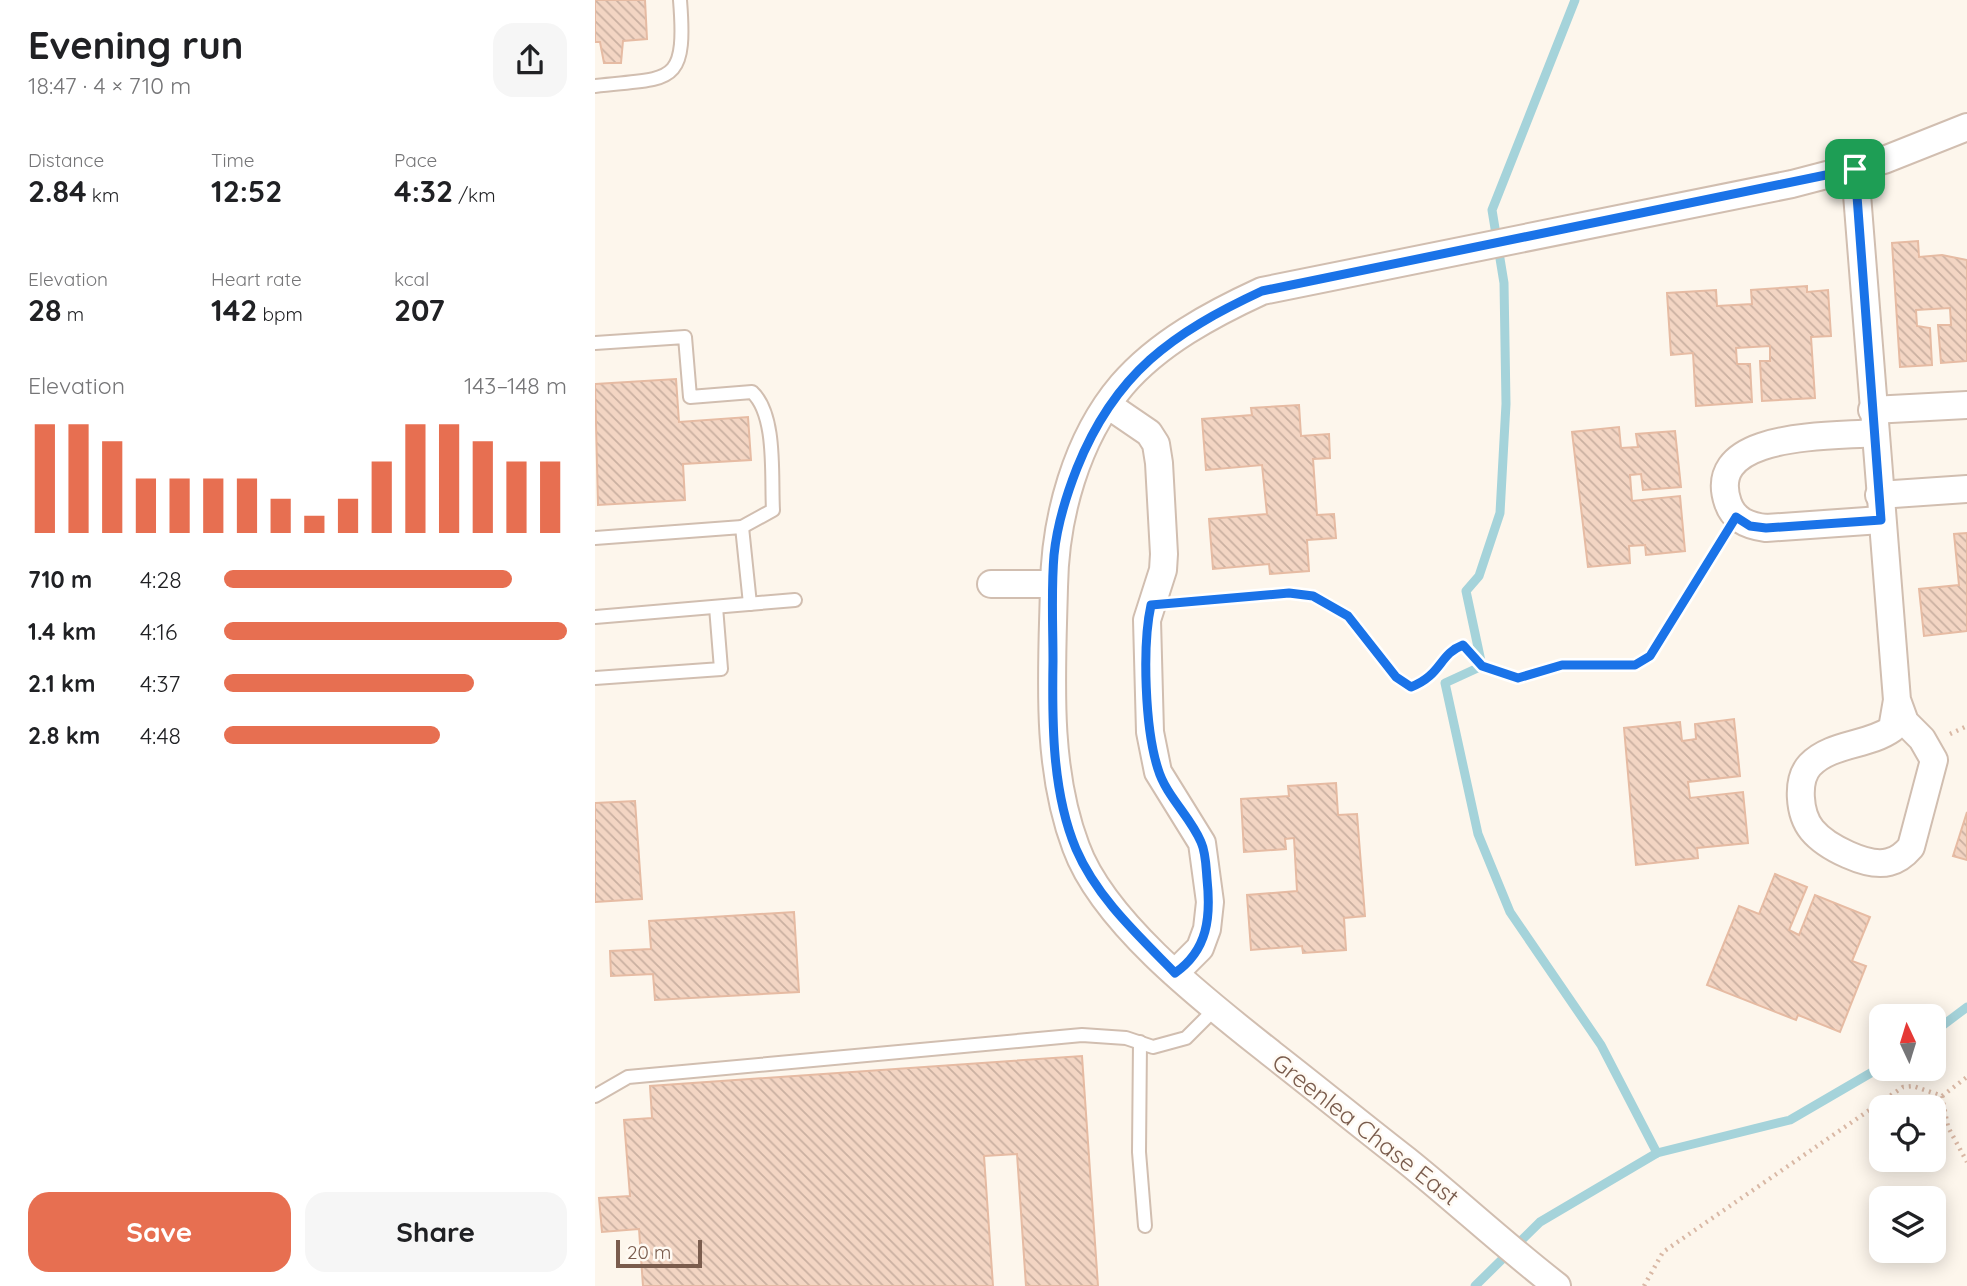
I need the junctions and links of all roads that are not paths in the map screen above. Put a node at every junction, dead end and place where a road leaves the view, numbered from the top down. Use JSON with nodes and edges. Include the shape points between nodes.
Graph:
{"nodes":[{"id":1,"x":680,"y":0,"type":"edge"},
{"id":2,"x":595,"y":86,"type":"edge"},
{"id":3,"x":1967,"y":127,"type":"edge"},
{"id":4,"x":1855,"y":169,"type":"junction"},
{"id":5,"x":595,"y":343,"type":"edge"},
{"id":6,"x":1108,"y":405,"type":"junction"},
{"id":7,"x":1967,"y":405,"type":"edge"},
{"id":8,"x":1873,"y":421,"type":"junction"},
{"id":9,"x":1967,"y":489,"type":"edge"},
{"id":10,"x":1880,"y":508,"type":"junction"},
{"id":11,"x":742,"y":527,"type":"junction"},
{"id":12,"x":595,"y":538,"type":"edge"},
{"id":13,"x":991,"y":584,"type":"dead end"},
{"id":14,"x":1054,"y":584,"type":"junction"},
{"id":15,"x":795,"y":600,"type":"dead end"},
{"id":16,"x":750,"y":604,"type":"junction"},
{"id":17,"x":716,"y":607,"type":"junction"},
{"id":18,"x":595,"y":617,"type":"edge"},
{"id":19,"x":595,"y":678,"type":"edge"},
{"id":20,"x":1897,"y":700,"type":"junction"},
{"id":21,"x":1175,"y":973,"type":"junction"},
{"id":22,"x":1215,"y":1009,"type":"junction"},
{"id":23,"x":1140,"y":1042,"type":"junction"},
{"id":24,"x":595,"y":1096,"type":"edge"},
{"id":25,"x":1145,"y":1226,"type":"dead end"},
{"id":26,"x":1549,"y":1280,"type":"edge"}],
"edges":[{"from":1,"to":2,"type":"lane","via":[[683,37],[674,70],[664,78]]},
{"from":3,"to":4,"type":"street","name":"Greenlea Chase East"},
{"from":4,"to":6,"type":"street","name":"Greenlea Chase East","via":[[1262,291],[1164,348],[1121,386]]},
{"from":4,"to":8,"type":"street"},
{"from":5,"to":11,"type":"lane","via":[[685,337],[690,397],[752,392],[763,402],[768,417],[773,510]]},
{"from":6,"to":14,"type":"street","name":"Greenlea Chase East","via":[[1067,494]]},
{"from":6,"to":21,"type":"street","via":[[1149,433],[1156,444],[1164,554],[1146,634],[1150,732],[1164,783],[1202,843],[1210,902],[1200,948]]},
{"from":7,"to":8,"type":"street"},
{"from":8,"to":10,"type":"street"},
{"from":8,"to":10,"type":"street","via":[[1748,450],[1730,466],[1726,484],[1728,503],[1736,517],[1750,526],[1766,528]]},
{"from":9,"to":10,"type":"street"},
{"from":10,"to":20,"type":"street"},
{"from":11,"to":12,"type":"lane"},
{"from":11,"to":16,"type":"lane"},
{"from":13,"to":14,"type":"street"},
{"from":14,"to":21,"type":"street","name":"Greenlea Chase East","via":[[1055,734],[1067,819],[1077,850],[1098,886],[1122,920]]},
{"from":15,"to":16,"type":"lane"},
{"from":16,"to":17,"type":"lane"},
{"from":17,"to":18,"type":"lane"},
{"from":17,"to":19,"type":"lane","via":[[721,669]]},
{"from":20,"to":20,"type":"street","via":[[1892,729],[1878,738],[1829,752],[1811,763],[1803,775],[1803,811],[1812,830],[1827,843],[1879,863],[1902,856],[1911,847],[1934,760],[1905,722]]},
{"from":21,"to":22,"type":"street","name":"Greenlea Chase East"},
{"from":22,"to":23,"type":"lane","via":[[1187,1038],[1153,1047]]},
{"from":22,"to":26,"type":"street","name":"Greenlea Chase East","via":[[1470,1211]]},
{"from":23,"to":24,"type":"lane","via":[[1082,1035],[628,1077]]},
{"from":23,"to":25,"type":"lane","via":[[1139,1152]]}]}
